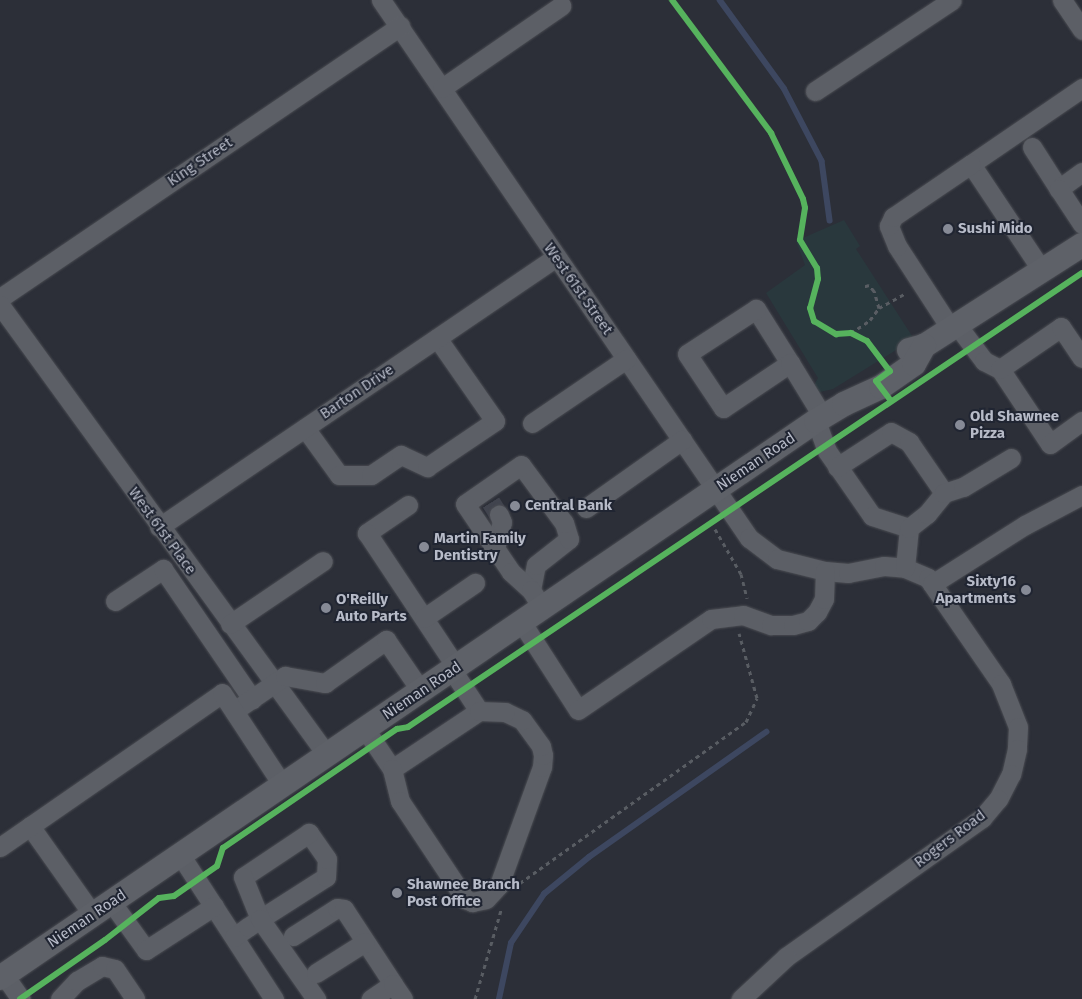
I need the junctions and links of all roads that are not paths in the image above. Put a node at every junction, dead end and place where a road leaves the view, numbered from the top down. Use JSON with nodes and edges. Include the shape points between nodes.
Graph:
{"nodes":[{"id":1,"x":382,"y":0,"type":"edge"},
{"id":2,"x":952,"y":0,"type":"edge"},
{"id":3,"x":1062,"y":0,"type":"edge"},
{"id":4,"x":561,"y":6,"type":"dead end"},
{"id":5,"x":400,"y":26,"type":"junction"},
{"id":6,"x":1082,"y":30,"type":"edge"},
{"id":7,"x":442,"y":88,"type":"junction"},
{"id":8,"x":1082,"y":88,"type":"edge"},
{"id":9,"x":815,"y":91,"type":"dead end"},
{"id":10,"x":1032,"y":147,"type":"dead end"},
{"id":11,"x":971,"y":164,"type":"junction"},
{"id":12,"x":1082,"y":172,"type":"edge"},
{"id":13,"x":1058,"y":188,"type":"junction"},
{"id":14,"x":1082,"y":224,"type":"edge"},
{"id":15,"x":1082,"y":245,"type":"edge"},
{"id":16,"x":556,"y":257,"type":"junction"},
{"id":17,"x":1041,"y":269,"type":"junction"},
{"id":18,"x":0,"y":298,"type":"edge"},
{"id":19,"x":0,"y":305,"type":"edge"},
{"id":20,"x":954,"y":327,"type":"junction"},
{"id":21,"x":437,"y":338,"type":"junction"},
{"id":22,"x":1082,"y":358,"type":"edge"},
{"id":23,"x":626,"y":359,"type":"junction"},
{"id":24,"x":790,"y":363,"type":"junction"},
{"id":25,"x":1000,"y":368,"type":"junction"},
{"id":26,"x":819,"y":419,"type":"junction"},
{"id":27,"x":1082,"y":421,"type":"edge"},
{"id":28,"x":532,"y":423,"type":"dead end"},
{"id":29,"x":305,"y":428,"type":"junction"},
{"id":30,"x":682,"y":440,"type":"junction"},
{"id":31,"x":1011,"y":458,"type":"dead end"},
{"id":32,"x":837,"y":467,"type":"junction"},
{"id":33,"x":716,"y":490,"type":"junction"},
{"id":34,"x":944,"y":493,"type":"junction"},
{"id":35,"x":1082,"y":496,"type":"edge"},
{"id":36,"x":493,"y":502,"type":"junction"},
{"id":37,"x":408,"y":505,"type":"dead end"},
{"id":38,"x":586,"y":508,"type":"dead end"},
{"id":39,"x":159,"y":527,"type":"junction"},
{"id":40,"x":909,"y":528,"type":"junction"},
{"id":41,"x":495,"y":548,"type":"junction"},
{"id":42,"x":323,"y":561,"type":"dead end"},
{"id":43,"x":904,"y":568,"type":"junction"},
{"id":44,"x":825,"y":571,"type":"junction"},
{"id":45,"x":475,"y":583,"type":"dead end"},
{"id":46,"x":932,"y":584,"type":"junction"},
{"id":47,"x":537,"y":599,"type":"junction"},
{"id":48,"x":115,"y":601,"type":"dead end"},
{"id":49,"x":424,"y":618,"type":"junction"},
{"id":50,"x":522,"y":623,"type":"junction"},
{"id":51,"x":230,"y":624,"type":"junction"},
{"id":52,"x":454,"y":669,"type":"junction"},
{"id":53,"x":274,"y":683,"type":"junction"},
{"id":54,"x":421,"y":691,"type":"junction"},
{"id":55,"x":252,"y":698,"type":"junction"},
{"id":56,"x":234,"y":711,"type":"junction"},
{"id":57,"x":478,"y":711,"type":"junction"},
{"id":58,"x":365,"y":729,"type":"junction"},
{"id":59,"x":327,"y":755,"type":"junction"},
{"id":60,"x":392,"y":769,"type":"junction"},
{"id":61,"x":283,"y":786,"type":"junction"},
{"id":62,"x":30,"y":826,"type":"junction"},
{"id":63,"x":0,"y":846,"type":"edge"},
{"id":64,"x":181,"y":856,"type":"junction"},
{"id":65,"x":214,"y":906,"type":"junction"},
{"id":66,"x":102,"y":909,"type":"junction"},
{"id":67,"x":260,"y":919,"type":"junction"},
{"id":68,"x":234,"y":936,"type":"junction"},
{"id":69,"x":293,"y":936,"type":"dead end"},
{"id":70,"x":365,"y":942,"type":"junction"},
{"id":71,"x":316,"y":973,"type":"dead end"},
{"id":72,"x":2,"y":976,"type":"edge"},
{"id":73,"x":398,"y":992,"type":"edge"},
{"id":74,"x":272,"y":998,"type":"edge"},
{"id":75,"x":21,"y":999,"type":"edge"},
{"id":76,"x":60,"y":999,"type":"edge"},
{"id":77,"x":135,"y":999,"type":"edge"},
{"id":78,"x":316,"y":999,"type":"edge"},
{"id":79,"x":371,"y":999,"type":"edge"},
{"id":80,"x":741,"y":999,"type":"edge"}],
"edges":[{"from":1,"to":5,"type":"street","name":"West 61st Street"},
{"from":2,"to":9,"type":"street"},
{"from":3,"to":6,"type":"street"},
{"from":4,"to":7,"type":"street"},
{"from":5,"to":7,"type":"street","name":"West 61st Street"},
{"from":5,"to":18,"type":"street","name":"King Street"},
{"from":7,"to":16,"type":"street","name":"West 61st Street"},
{"from":8,"to":11,"type":"street"},
{"from":10,"to":13,"type":"street"},
{"from":11,"to":17,"type":"street"},
{"from":11,"to":20,"type":"street","via":[[893,217],[889,226],[897,246],[920,282]]},
{"from":12,"to":13,"type":"street"},
{"from":13,"to":14,"type":"street"},
{"from":15,"to":17,"type":"main road","name":"Nieman Road"},
{"from":16,"to":21,"type":"street","name":"Barton Drive"},
{"from":16,"to":23,"type":"street","name":"West 61st Street"},
{"from":17,"to":20,"type":"main road","name":"Nieman Road"},
{"from":19,"to":39,"type":"street","name":"West 61st Place"},
{"from":20,"to":25,"type":"street","via":[[984,361]]},
{"from":20,"to":26,"type":"main road","name":"Nieman Road","via":[[924,346],[914,364],[872,393]]},
{"from":21,"to":29,"type":"street","name":"Barton Drive"},
{"from":21,"to":29,"type":"street","via":[[495,422],[427,467],[401,455],[371,475],[339,475]]},
{"from":22,"to":25,"type":"street","via":[[1061,327]]},
{"from":23,"to":28,"type":"street"},
{"from":23,"to":30,"type":"street","name":"West 61st Street"},
{"from":24,"to":24,"type":"street","via":[[723,408],[687,354],[756,309]]},
{"from":24,"to":26,"type":"street"},
{"from":25,"to":27,"type":"street","via":[[1050,444]]},
{"from":26,"to":32,"type":"street","via":[[827,452]]},
{"from":26,"to":33,"type":"main road","name":"Nieman Road"},
{"from":29,"to":39,"type":"street","name":"Barton Drive"},
{"from":30,"to":33,"type":"street","name":"West 61st Street"},
{"from":30,"to":38,"type":"street"},
{"from":31,"to":34,"type":"street","via":[[963,487]]},
{"from":32,"to":34,"type":"street","via":[[891,432],[909,442]]},
{"from":32,"to":40,"type":"street","via":[[872,516]]},
{"from":33,"to":44,"type":"street","name":"Rogers Road","via":[[749,538],[776,558]]},
{"from":33,"to":47,"type":"main road","name":"Nieman Road"},
{"from":34,"to":40,"type":"street","via":[[927,514]]},
{"from":35,"to":46,"type":"street","via":[[1025,525]]},
{"from":36,"to":41,"type":"street","via":[[502,522]]},
{"from":36,"to":41,"type":"street","via":[[465,504]]},
{"from":36,"to":47,"type":"street","via":[[521,465],[564,523],[570,539],[536,565]]},
{"from":37,"to":49,"type":"street","via":[[366,533]]},
{"from":39,"to":51,"type":"street","name":"West 61st Place"},
{"from":40,"to":43,"type":"street"},
{"from":41,"to":47,"type":"street","via":[[511,572]]},
{"from":42,"to":51,"type":"street"},
{"from":43,"to":44,"type":"street","name":"Rogers Road","via":[[884,566],[848,573]]},
{"from":43,"to":46,"type":"street","name":"Rogers Road","via":[[928,578]]},
{"from":44,"to":50,"type":"street","via":[[824,599],[808,621],[771,625],[743,615],[711,619],[578,710]]},
{"from":45,"to":49,"type":"street"},
{"from":46,"to":80,"type":"street","name":"Rogers Road","via":[[1001,684],[1018,727],[1011,774],[998,799],[982,818],[793,952]]},
{"from":47,"to":50,"type":"main road","name":"Nieman Road"},
{"from":48,"to":55,"type":"street","via":[[163,569]]},
{"from":49,"to":52,"type":"street"},
{"from":50,"to":52,"type":"main road","name":"Nieman Road"},
{"from":51,"to":53,"type":"street","name":"West 61st Place"},
{"from":52,"to":54,"type":"main road","name":"Nieman Road"},
{"from":52,"to":57,"type":"street"},
{"from":53,"to":54,"type":"street","via":[[285,676],[325,682],[386,640]]},
{"from":53,"to":55,"type":"street"},
{"from":53,"to":59,"type":"street","name":"West 61st Place"},
{"from":54,"to":58,"type":"main road","name":"Nieman Road"},
{"from":55,"to":56,"type":"street"},
{"from":56,"to":61,"type":"street"},
{"from":56,"to":62,"type":"street","via":[[222,693]]},
{"from":57,"to":60,"type":"street"},
{"from":57,"to":60,"type":"street","via":[[505,712],[522,720],[541,746],[543,755],[542,767],[499,885],[486,899],[472,902],[465,899],[400,801]]},
{"from":58,"to":59,"type":"main road","name":"Nieman Road"},
{"from":58,"to":60,"type":"street"},
{"from":59,"to":61,"type":"main road","name":"Nieman Road"},
{"from":61,"to":64,"type":"main road","name":"Nieman Road"},
{"from":62,"to":63,"type":"street"},
{"from":62,"to":66,"type":"street"},
{"from":64,"to":65,"type":"street"},
{"from":64,"to":66,"type":"main road","name":"Nieman Road"},
{"from":65,"to":66,"type":"street","via":[[146,950]]},
{"from":65,"to":68,"type":"street"},
{"from":66,"to":72,"type":"main road","name":"Nieman Road"},
{"from":67,"to":67,"type":"street","via":[[326,877],[327,858],[309,833],[242,877]]},
{"from":67,"to":68,"type":"street"},
{"from":67,"to":78,"type":"street"},
{"from":68,"to":74,"type":"street"},
{"from":69,"to":70,"type":"street","via":[[337,908],[344,909]]},
{"from":70,"to":71,"type":"street"},
{"from":70,"to":73,"type":"street"},
{"from":72,"to":75,"type":"street"},
{"from":73,"to":79,"type":"street"},
{"from":76,"to":77,"type":"street","via":[[77,981],[102,966],[115,969]]}]}
